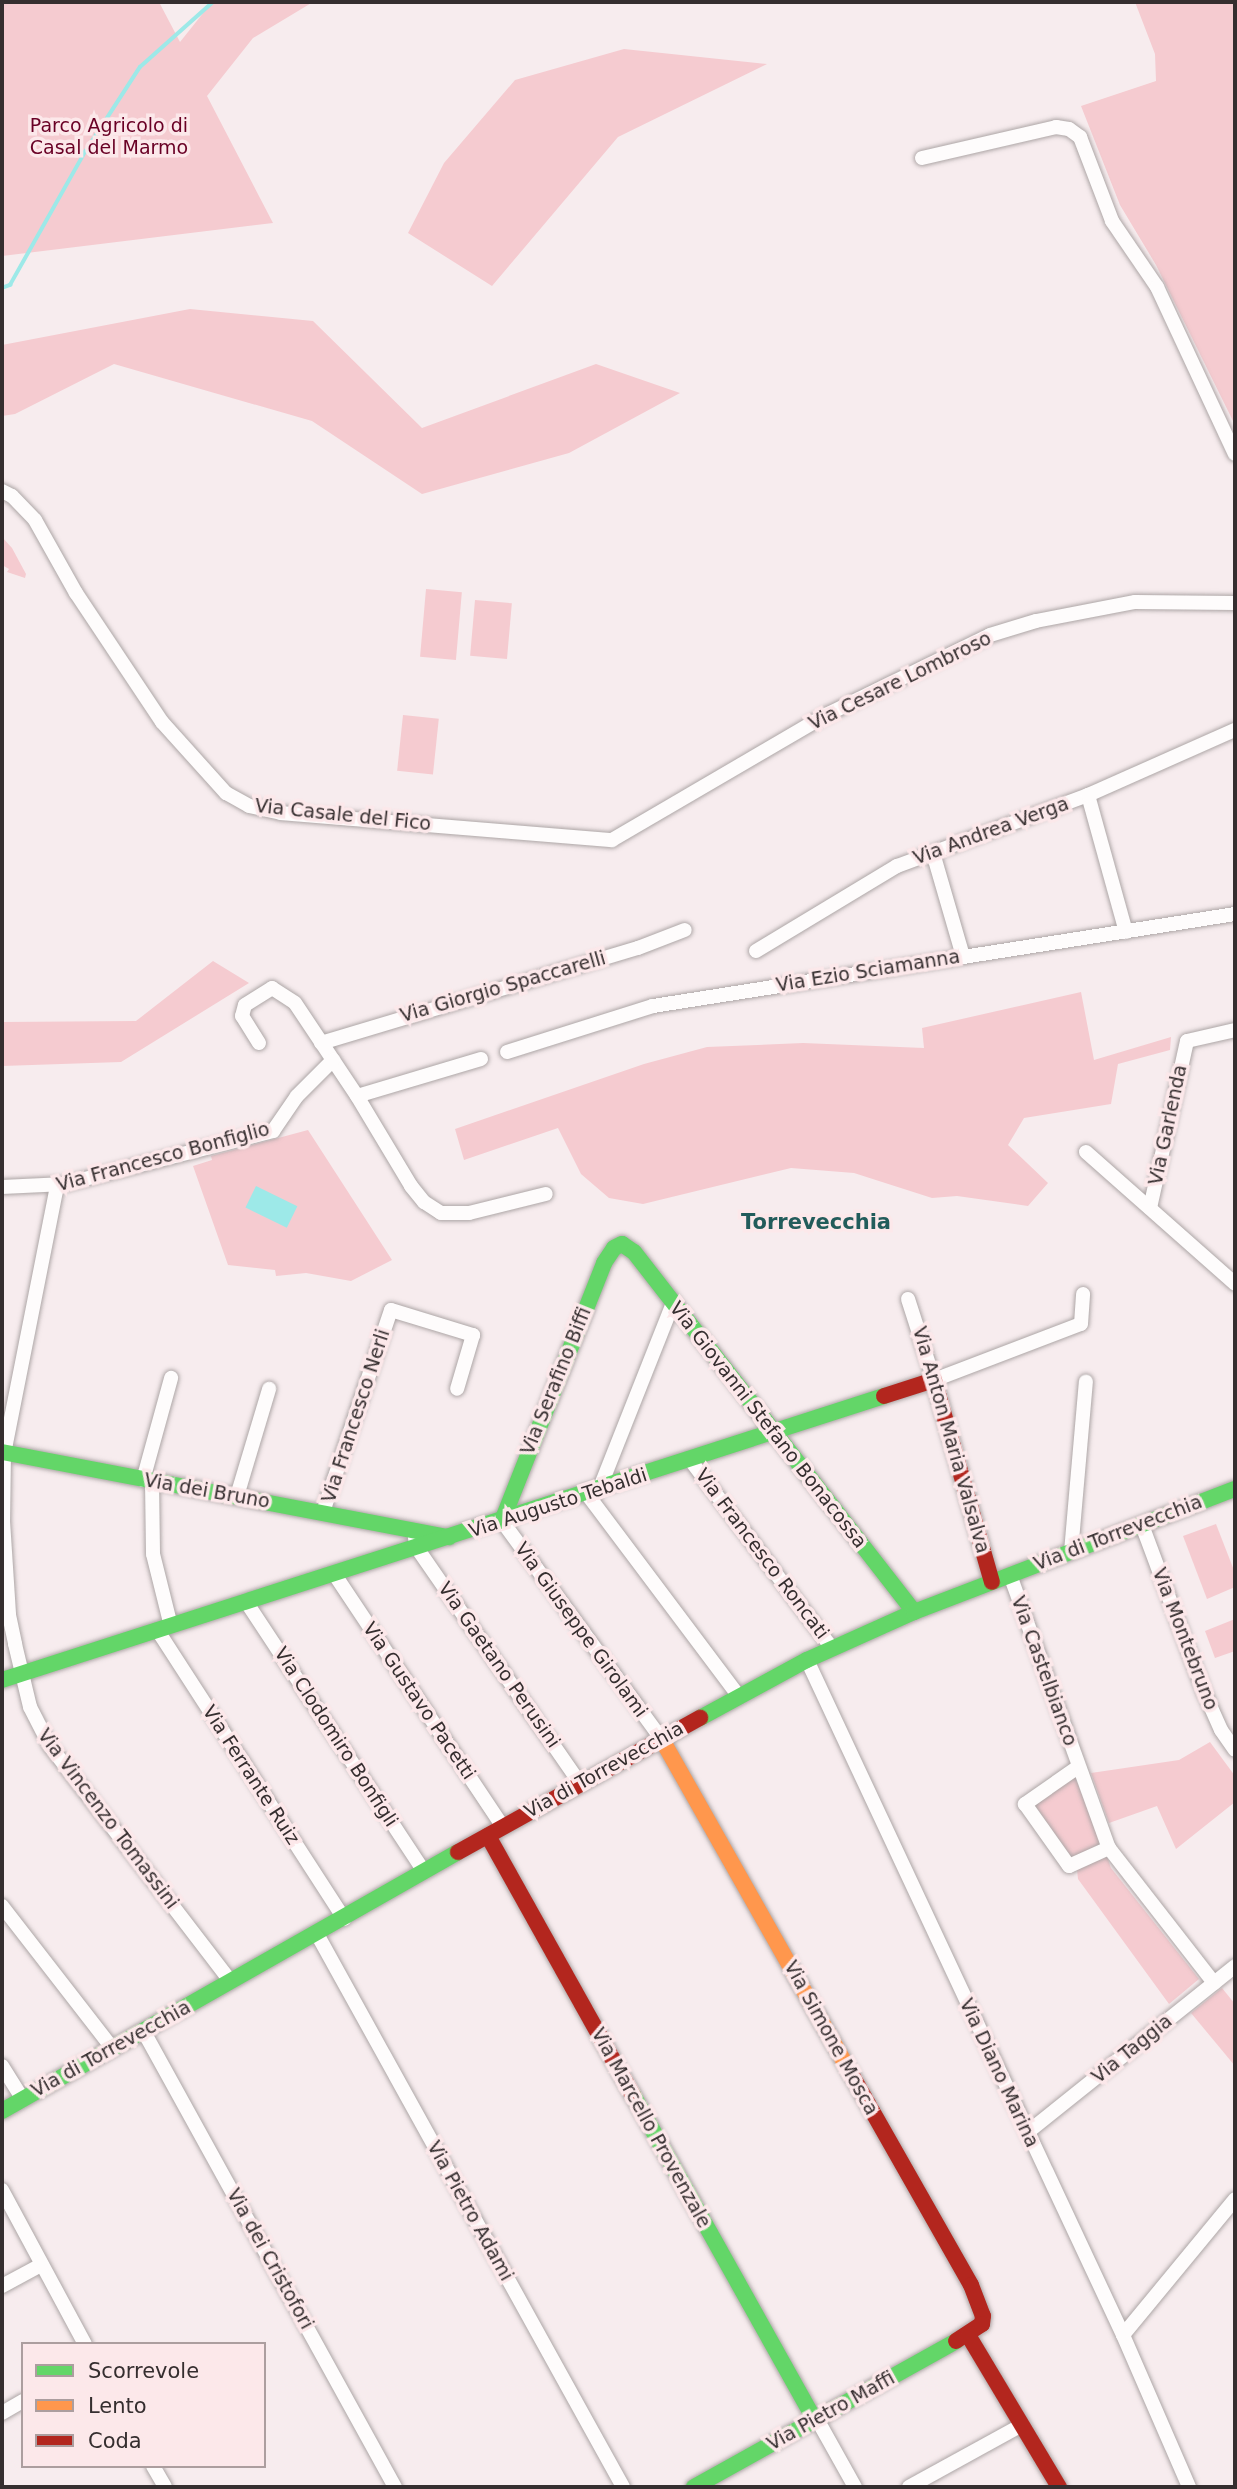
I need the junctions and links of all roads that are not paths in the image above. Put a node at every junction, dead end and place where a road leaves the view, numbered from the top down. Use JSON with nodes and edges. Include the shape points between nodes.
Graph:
{"nodes":[{"id":1,"x":922,"y":158,"type":"dead end"},
{"id":2,"x":1235,"y":454,"type":"edge"},
{"id":3,"x":2,"y":491,"type":"edge"},
{"id":4,"x":1235,"y":603,"type":"edge"},
{"id":5,"x":1235,"y":730,"type":"edge"},
{"id":6,"x":1088,"y":794,"type":"junction"},
{"id":7,"x":630,"y":831,"type":"joint"},
{"id":8,"x":933,"y":853,"type":"junction"},
{"id":9,"x":1235,"y":914,"type":"edge"},
{"id":10,"x":685,"y":930,"type":"dead end"},
{"id":11,"x":1126,"y":932,"type":"junction"},
{"id":12,"x":756,"y":951,"type":"dead end"},
{"id":13,"x":963,"y":956,"type":"junction"},
{"id":14,"x":1235,"y":1030,"type":"edge"},
{"id":15,"x":259,"y":1043,"type":"dead end"},
{"id":16,"x":321,"y":1043,"type":"junction"},
{"id":17,"x":506,"y":1052,"type":"dead end"},
{"id":18,"x":481,"y":1059,"type":"dead end"},
{"id":19,"x":333,"y":1060,"type":"junction"},
{"id":20,"x":357,"y":1096,"type":"junction"},
{"id":21,"x":1086,"y":1152,"type":"dead end"},
{"id":22,"x":57,"y":1186,"type":"junction"},
{"id":23,"x":2,"y":1187,"type":"edge"},
{"id":24,"x":546,"y":1194,"type":"dead end"},
{"id":25,"x":1150,"y":1208,"type":"junction"},
{"id":26,"x":618,"y":1245,"type":"joint"},
{"id":27,"x":1235,"y":1284,"type":"edge"},
{"id":28,"x":1083,"y":1294,"type":"dead end"},
{"id":29,"x":908,"y":1298,"type":"dead end"},
{"id":30,"x":673,"y":1303,"type":"junction"},
{"id":31,"x":171,"y":1378,"type":"dead end"},
{"id":32,"x":934,"y":1380,"type":"junction"},
{"id":33,"x":1086,"y":1382,"type":"dead end"},
{"id":34,"x":457,"y":1389,"type":"dead end"},
{"id":35,"x":269,"y":1390,"type":"dead end"},
{"id":36,"x":775,"y":1434,"type":"junction"},
{"id":37,"x":3,"y":1453,"type":"edge"},
{"id":38,"x":691,"y":1461,"type":"junction"},
{"id":39,"x":148,"y":1481,"type":"junction"},
{"id":40,"x":1235,"y":1489,"type":"edge"},
{"id":41,"x":593,"y":1492,"type":"junction"},
{"id":42,"x":237,"y":1496,"type":"junction"},
{"id":43,"x":324,"y":1512,"type":"junction"},
{"id":44,"x":502,"y":1521,"type":"junction"},
{"id":45,"x":1142,"y":1525,"type":"junction"},
{"id":46,"x":412,"y":1529,"type":"junction"},
{"id":47,"x":450,"y":1538,"type":"junction"},
{"id":48,"x":417,"y":1548,"type":"junction"},
{"id":49,"x":1071,"y":1552,"type":"junction"},
{"id":50,"x":335,"y":1575,"type":"junction"},
{"id":51,"x":1010,"y":1575,"type":"junction"},
{"id":52,"x":992,"y":1582,"type":"junction"},
{"id":53,"x":247,"y":1603,"type":"junction"},
{"id":54,"x":914,"y":1612,"type":"junction"},
{"id":55,"x":164,"y":1629,"type":"junction"},
{"id":56,"x":832,"y":1648,"type":"junction"},
{"id":57,"x":807,"y":1660,"type":"junction"},
{"id":58,"x":23,"y":1674,"type":"junction"},
{"id":59,"x":2,"y":1681,"type":"edge"},
{"id":60,"x":738,"y":1695,"type":"junction"},
{"id":61,"x":661,"y":1738,"type":"junction"},
{"id":62,"x":1235,"y":1750,"type":"edge"},
{"id":63,"x":1078,"y":1767,"type":"junction"},
{"id":64,"x":580,"y":1783,"type":"junction"},
{"id":65,"x":503,"y":1827,"type":"junction"},
{"id":66,"x":488,"y":1836,"type":"junction"},
{"id":67,"x":1110,"y":1848,"type":"junction"},
{"id":68,"x":424,"y":1871,"type":"junction"},
{"id":69,"x":2,"y":1906,"type":"edge"},
{"id":70,"x":344,"y":1919,"type":"junction"},
{"id":71,"x":317,"y":1934,"type":"junction"},
{"id":72,"x":1235,"y":1966,"type":"edge"},
{"id":73,"x":231,"y":1982,"type":"junction"},
{"id":74,"x":1214,"y":1983,"type":"junction"},
{"id":75,"x":144,"y":2032,"type":"junction"},
{"id":76,"x":113,"y":2049,"type":"junction"},
{"id":77,"x":2,"y":2066,"type":"edge"},
{"id":78,"x":23,"y":2099,"type":"junction"},
{"id":79,"x":2,"y":2111,"type":"edge"},
{"id":80,"x":1028,"y":2132,"type":"junction"},
{"id":81,"x":2,"y":2190,"type":"edge"},
{"id":82,"x":1235,"y":2199,"type":"edge"},
{"id":83,"x":41,"y":2265,"type":"junction"},
{"id":84,"x":2,"y":2286,"type":"edge"},
{"id":85,"x":968,"y":2335,"type":"junction"},
{"id":86,"x":1123,"y":2335,"type":"junction"},
{"id":87,"x":84,"y":2342,"type":"edge"},
{"id":88,"x":21,"y":2402,"type":"edge"},
{"id":89,"x":2,"y":2413,"type":"edge"},
{"id":90,"x":819,"y":2424,"type":"junction"},
{"id":91,"x":1022,"y":2425,"type":"junction"},
{"id":92,"x":154,"y":2468,"type":"edge"},
{"id":93,"x":165,"y":2487,"type":"edge"},
{"id":94,"x":395,"y":2487,"type":"edge"},
{"id":95,"x":624,"y":2487,"type":"edge"},
{"id":96,"x":694,"y":2487,"type":"edge"},
{"id":97,"x":855,"y":2487,"type":"edge"},
{"id":98,"x":909,"y":2487,"type":"edge"},
{"id":99,"x":1059,"y":2487,"type":"edge"},
{"id":100,"x":1189,"y":2487,"type":"edge"}],
"edges":[{"from":1,"to":2,"type":"street","via":[[1056,127],[1080,137],[1112,221],[1157,287]]},
{"from":3,"to":7,"type":"street","name":"Via Casale del Fico","via":[[35,520],[76,593],[162,722],[232,798],[281,813],[601,841]]},
{"from":4,"to":7,"type":"street","name":"Via Cesare Lombroso","via":[[1135,602],[990,635],[826,715]]},
{"from":5,"to":6,"type":"street","name":"Via Andrea Verga"},
{"from":6,"to":8,"type":"street","name":"Via Andrea Verga"},
{"from":6,"to":11,"type":"street"},
{"from":8,"to":12,"type":"street","name":"Via Andrea Verga","via":[[884,873]]},
{"from":8,"to":13,"type":"street"},
{"from":9,"to":11,"type":"street","name":"Via Ezio Sciamanna"},
{"from":10,"to":16,"type":"street","name":"Via Giorgio Spaccarelli"},
{"from":11,"to":13,"type":"street","name":"Via Ezio Sciamanna"},
{"from":13,"to":17,"type":"street","name":"Via Ezio Sciamanna","via":[[644,1007]]},
{"from":14,"to":25,"type":"street","name":"Via Garlenda","via":[[1187,1041]]},
{"from":15,"to":16,"type":"street","via":[[242,1016],[245,1005],[272,988],[295,1003]]},
{"from":16,"to":19,"type":"street"},
{"from":18,"to":20,"type":"street"},
{"from":19,"to":20,"type":"street"},
{"from":19,"to":22,"type":"street","name":"Via Francesco Bonfiglio","via":[[297,1096],[273,1131]]},
{"from":20,"to":24,"type":"street","via":[[411,1186],[441,1213],[469,1213]]},
{"from":21,"to":25,"type":"street"},
{"from":22,"to":23,"type":"street","name":"Via Francesco Bonfiglio"},
{"from":22,"to":37,"type":"street","name":"Via Vincenzo Tomassini"},
{"from":25,"to":27,"type":"street"},
{"from":26,"to":30,"type":"street","name":"Via Giovanni Stefano Bonacossa","via":[[634,1252]]},
{"from":26,"to":44,"type":"street","name":"Via Serafino Biffi","via":[[604,1264]]},
{"from":28,"to":32,"type":"street","name":"Via Augusto Tebaldi","via":[[1081,1324]]},
{"from":29,"to":32,"type":"street","name":"Via Anton Maria Valsalva"},
{"from":30,"to":36,"type":"street","name":"Via Giovanni Stefano Bonacossa"},
{"from":30,"to":41,"type":"street"},
{"from":31,"to":39,"type":"street","name":"Via Ferrante Ruiz"},
{"from":32,"to":36,"type":"street","name":"Via Augusto Tebaldi"},
{"from":32,"to":52,"type":"street","name":"Via Anton Maria Valsalva"},
{"from":33,"to":49,"type":"street"},
{"from":34,"to":43,"type":"street","name":"Via Francesco Nerli","via":[[473,1335],[391,1310]]},
{"from":35,"to":42,"type":"street"},
{"from":36,"to":38,"type":"street","name":"Via Augusto Tebaldi"},
{"from":36,"to":54,"type":"street","name":"Via Giovanni Stefano Bonacossa"},
{"from":37,"to":39,"type":"street","name":"Via dei Bruno"},
{"from":37,"to":58,"type":"street","name":"Via Vincenzo Tomassini","via":[[8,1601]]},
{"from":38,"to":41,"type":"street","name":"Via Augusto Tebaldi"},
{"from":38,"to":56,"type":"street","name":"Via Francesco Roncati"},
{"from":39,"to":42,"type":"street","name":"Via dei Bruno"},
{"from":39,"to":55,"type":"street","name":"Via Ferrante Ruiz"},
{"from":40,"to":45,"type":"street","name":"Via di Torrevecchia"},
{"from":41,"to":44,"type":"street","name":"Via Augusto Tebaldi"},
{"from":41,"to":60,"type":"street"},
{"from":42,"to":43,"type":"street","name":"Via dei Bruno"},
{"from":43,"to":46,"type":"street","name":"Via dei Bruno"},
{"from":44,"to":47,"type":"street","name":"Via Augusto Tebaldi"},
{"from":44,"to":61,"type":"street","name":"Via Giuseppe Girolami"},
{"from":45,"to":49,"type":"street","name":"Via di Torrevecchia"},
{"from":45,"to":62,"type":"street","name":"Via Montebruno","via":[[1205,1694]]},
{"from":46,"to":47,"type":"street","name":"Via dei Bruno"},
{"from":46,"to":48,"type":"street"},
{"from":47,"to":48,"type":"street","name":"Via Augusto Tebaldi"},
{"from":48,"to":50,"type":"street","name":"Via Augusto Tebaldi"},
{"from":48,"to":64,"type":"street","name":"Via Gaetano Perusini"},
{"from":49,"to":51,"type":"street","name":"Via di Torrevecchia"},
{"from":50,"to":53,"type":"street","name":"Via Augusto Tebaldi"},
{"from":50,"to":65,"type":"street","name":"Via Gustavo Pacetti"},
{"from":51,"to":52,"type":"street","name":"Via di Torrevecchia"},
{"from":51,"to":63,"type":"street","name":"Via Castelbianco"},
{"from":52,"to":54,"type":"street","name":"Via di Torrevecchia"},
{"from":53,"to":55,"type":"street","name":"Via Augusto Tebaldi"},
{"from":53,"to":68,"type":"street","name":"Via Clodomiro Bonfigli"},
{"from":54,"to":56,"type":"street","name":"Via di Torrevecchia"},
{"from":55,"to":58,"type":"street","name":"Via Augusto Tebaldi"},
{"from":55,"to":70,"type":"street","name":"Via Ferrante Ruiz"},
{"from":56,"to":57,"type":"street","name":"Via di Torrevecchia"},
{"from":57,"to":60,"type":"street","name":"Via di Torrevecchia"},
{"from":57,"to":80,"type":"street","name":"Via Diano Marina"},
{"from":58,"to":59,"type":"street","name":"Via Augusto Tebaldi"},
{"from":58,"to":73,"type":"street","name":"Via Vincenzo Tomassini","via":[[33,1713],[50,1746]]},
{"from":60,"to":61,"type":"street","name":"Via di Torrevecchia"},
{"from":61,"to":64,"type":"street","name":"Via di Torrevecchia"},
{"from":61,"to":85,"type":"street","name":"Via Simone Mosca","via":[[975,2293],[983,2320]]},
{"from":63,"to":67,"type":"street","name":"Via Castelbianco"},
{"from":63,"to":67,"type":"street","name":"Via Castelbianco","via":[[1025,1804],[1069,1866]]},
{"from":64,"to":65,"type":"street","name":"Via di Torrevecchia"},
{"from":65,"to":66,"type":"street","name":"Via di Torrevecchia"},
{"from":66,"to":68,"type":"street","name":"Via di Torrevecchia"},
{"from":66,"to":90,"type":"street","name":"Via Marcello Provenzale"},
{"from":67,"to":74,"type":"street","name":"Via Castelbianco"},
{"from":68,"to":70,"type":"street","name":"Via di Torrevecchia"},
{"from":69,"to":76,"type":"street"},
{"from":70,"to":71,"type":"street","name":"Via di Torrevecchia"},
{"from":71,"to":73,"type":"street","name":"Via di Torrevecchia"},
{"from":71,"to":95,"type":"street","name":"Via Pietro Adami"},
{"from":72,"to":74,"type":"street","name":"Via Taggia"},
{"from":73,"to":75,"type":"street","name":"Via di Torrevecchia"},
{"from":74,"to":80,"type":"street","name":"Via Taggia"},
{"from":75,"to":76,"type":"street","name":"Via di Torrevecchia"},
{"from":75,"to":94,"type":"street","name":"Via dei Cristofori"},
{"from":76,"to":78,"type":"street","name":"Via di Torrevecchia"},
{"from":77,"to":78,"type":"street"},
{"from":78,"to":79,"type":"street","name":"Via di Torrevecchia"},
{"from":80,"to":86,"type":"street","name":"Via Diano Marina"},
{"from":81,"to":83,"type":"street"},
{"from":82,"to":86,"type":"street"},
{"from":83,"to":84,"type":"street"},
{"from":83,"to":87,"type":"street"},
{"from":85,"to":90,"type":"street","name":"Via Pietro Maffi"},
{"from":85,"to":91,"type":"street"},
{"from":86,"to":100,"type":"street","name":"Via Diano Marina"},
{"from":88,"to":89,"type":"street"},
{"from":90,"to":96,"type":"street","name":"Via Pietro Maffi"},
{"from":90,"to":97,"type":"street"},
{"from":91,"to":98,"type":"street"},
{"from":91,"to":99,"type":"street"},
{"from":92,"to":93,"type":"street"}]}
